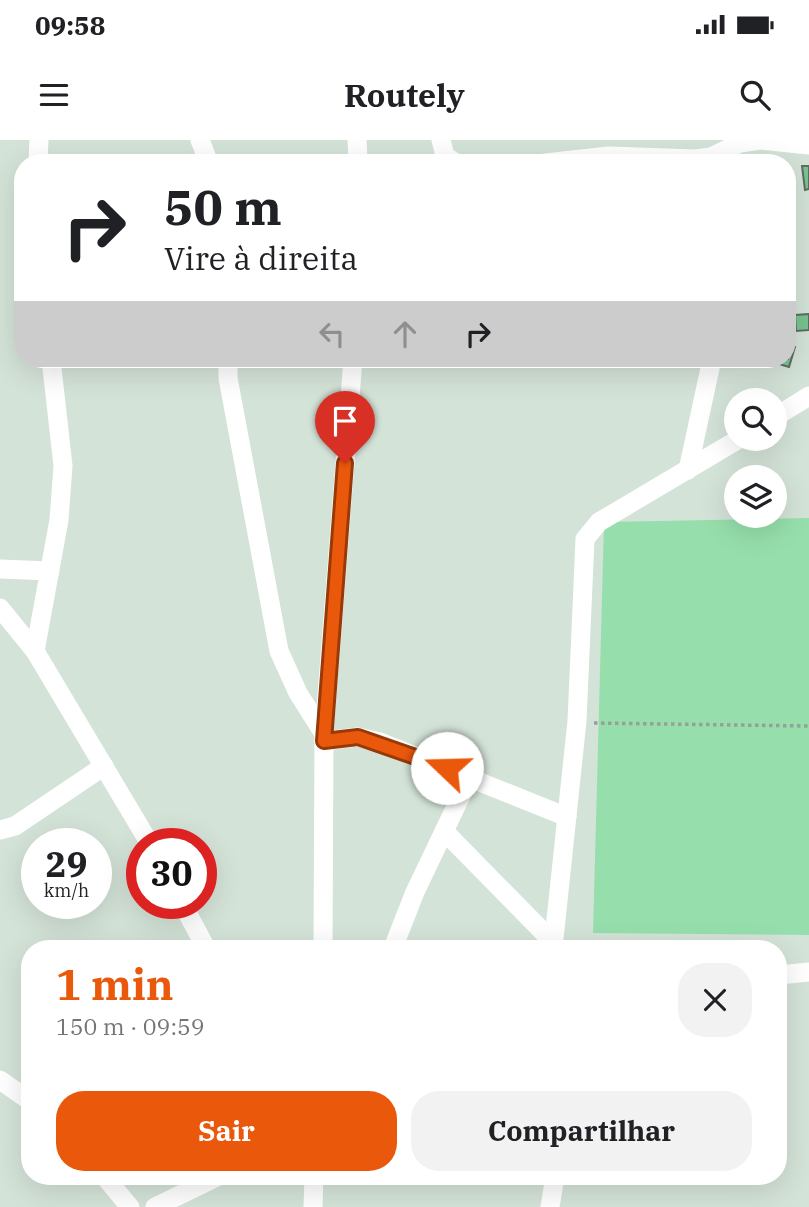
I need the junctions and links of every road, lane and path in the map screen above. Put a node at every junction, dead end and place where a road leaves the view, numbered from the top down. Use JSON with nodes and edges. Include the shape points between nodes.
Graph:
{"nodes":[{"id":1,"x":809,"y":145,"type":"edge"},
{"id":2,"x":739,"y":153,"type":"edge"},
{"id":3,"x":52,"y":368,"type":"edge"},
{"id":4,"x":228,"y":368,"type":"edge"},
{"id":5,"x":353,"y":368,"type":"edge"},
{"id":6,"x":710,"y":368,"type":"edge"},
{"id":7,"x":809,"y":396,"type":"edge"},
{"id":8,"x":787,"y":410,"type":"edge"},
{"id":9,"x":724,"y":449,"type":"edge"},
{"id":10,"x":688,"y":470,"type":"junction"},
{"id":11,"x":0,"y":569,"type":"edge"},
{"id":12,"x":50,"y":571,"type":"junction"},
{"id":13,"x":0,"y":608,"type":"edge"},
{"id":14,"x":35,"y":651,"type":"junction"},
{"id":15,"x":577,"y":720,"type":"junction"},
{"id":16,"x":809,"y":726,"type":"edge"},
{"id":17,"x":324,"y":737,"type":"junction"},
{"id":18,"x":104,"y":766,"type":"junction"},
{"id":19,"x":470,"y":777,"type":"junction"},
{"id":20,"x":567,"y":817,"type":"junction"},
{"id":21,"x":141,"y":828,"type":"edge"},
{"id":22,"x":0,"y":830,"type":"edge"},
{"id":23,"x":444,"y":831,"type":"junction"},
{"id":24,"x":191,"y":919,"type":"edge"},
{"id":25,"x":202,"y":940,"type":"edge"},
{"id":26,"x":323,"y":940,"type":"edge"},
{"id":27,"x":396,"y":940,"type":"edge"},
{"id":28,"x":548,"y":940,"type":"edge"},
{"id":29,"x":554,"y":940,"type":"edge"},
{"id":30,"x":809,"y":972,"type":"edge"},
{"id":31,"x":787,"y":974,"type":"edge"},
{"id":32,"x":0,"y":1080,"type":"edge"},
{"id":33,"x":21,"y":1095,"type":"edge"},
{"id":34,"x":112,"y":1185,"type":"edge"},
{"id":35,"x":200,"y":1185,"type":"edge"},
{"id":36,"x":314,"y":1185,"type":"edge"},
{"id":37,"x":554,"y":1185,"type":"edge"},
{"id":38,"x":130,"y":1207,"type":"edge"},
{"id":39,"x":155,"y":1207,"type":"edge"},
{"id":40,"x":313,"y":1207,"type":"edge"},
{"id":41,"x":550,"y":1207,"type":"edge"}],
"edges":[{"from":1,"to":2,"type":"street","via":[[760,141]]},
{"from":3,"to":12,"type":"street","via":[[63,466]]},
{"from":4,"to":17,"type":"street","via":[[279,652]]},
{"from":5,"to":17,"type":"street"},
{"from":6,"to":10,"type":"street"},
{"from":7,"to":8,"type":"street"},
{"from":9,"to":10,"type":"street"},
{"from":10,"to":15,"type":"street","via":[[599,522],[586,539]]},
{"from":11,"to":12,"type":"street"},
{"from":12,"to":14,"type":"street"},
{"from":13,"to":14,"type":"street"},
{"from":14,"to":18,"type":"street"},
{"from":15,"to":16,"type":"path"},
{"from":15,"to":20,"type":"street"},
{"from":17,"to":19,"type":"street","via":[[380,742]]},
{"from":17,"to":26,"type":"street"},
{"from":18,"to":21,"type":"street"},
{"from":18,"to":22,"type":"street","via":[[15,826]]},
{"from":19,"to":20,"type":"street"},
{"from":19,"to":23,"type":"street"},
{"from":20,"to":29,"type":"street"},
{"from":23,"to":27,"type":"street"},
{"from":23,"to":28,"type":"street"},
{"from":24,"to":25,"type":"street"},
{"from":30,"to":31,"type":"street"},
{"from":32,"to":33,"type":"street"},
{"from":34,"to":38,"type":"street"},
{"from":35,"to":39,"type":"street"},
{"from":36,"to":40,"type":"street"},
{"from":37,"to":41,"type":"street"}]}
